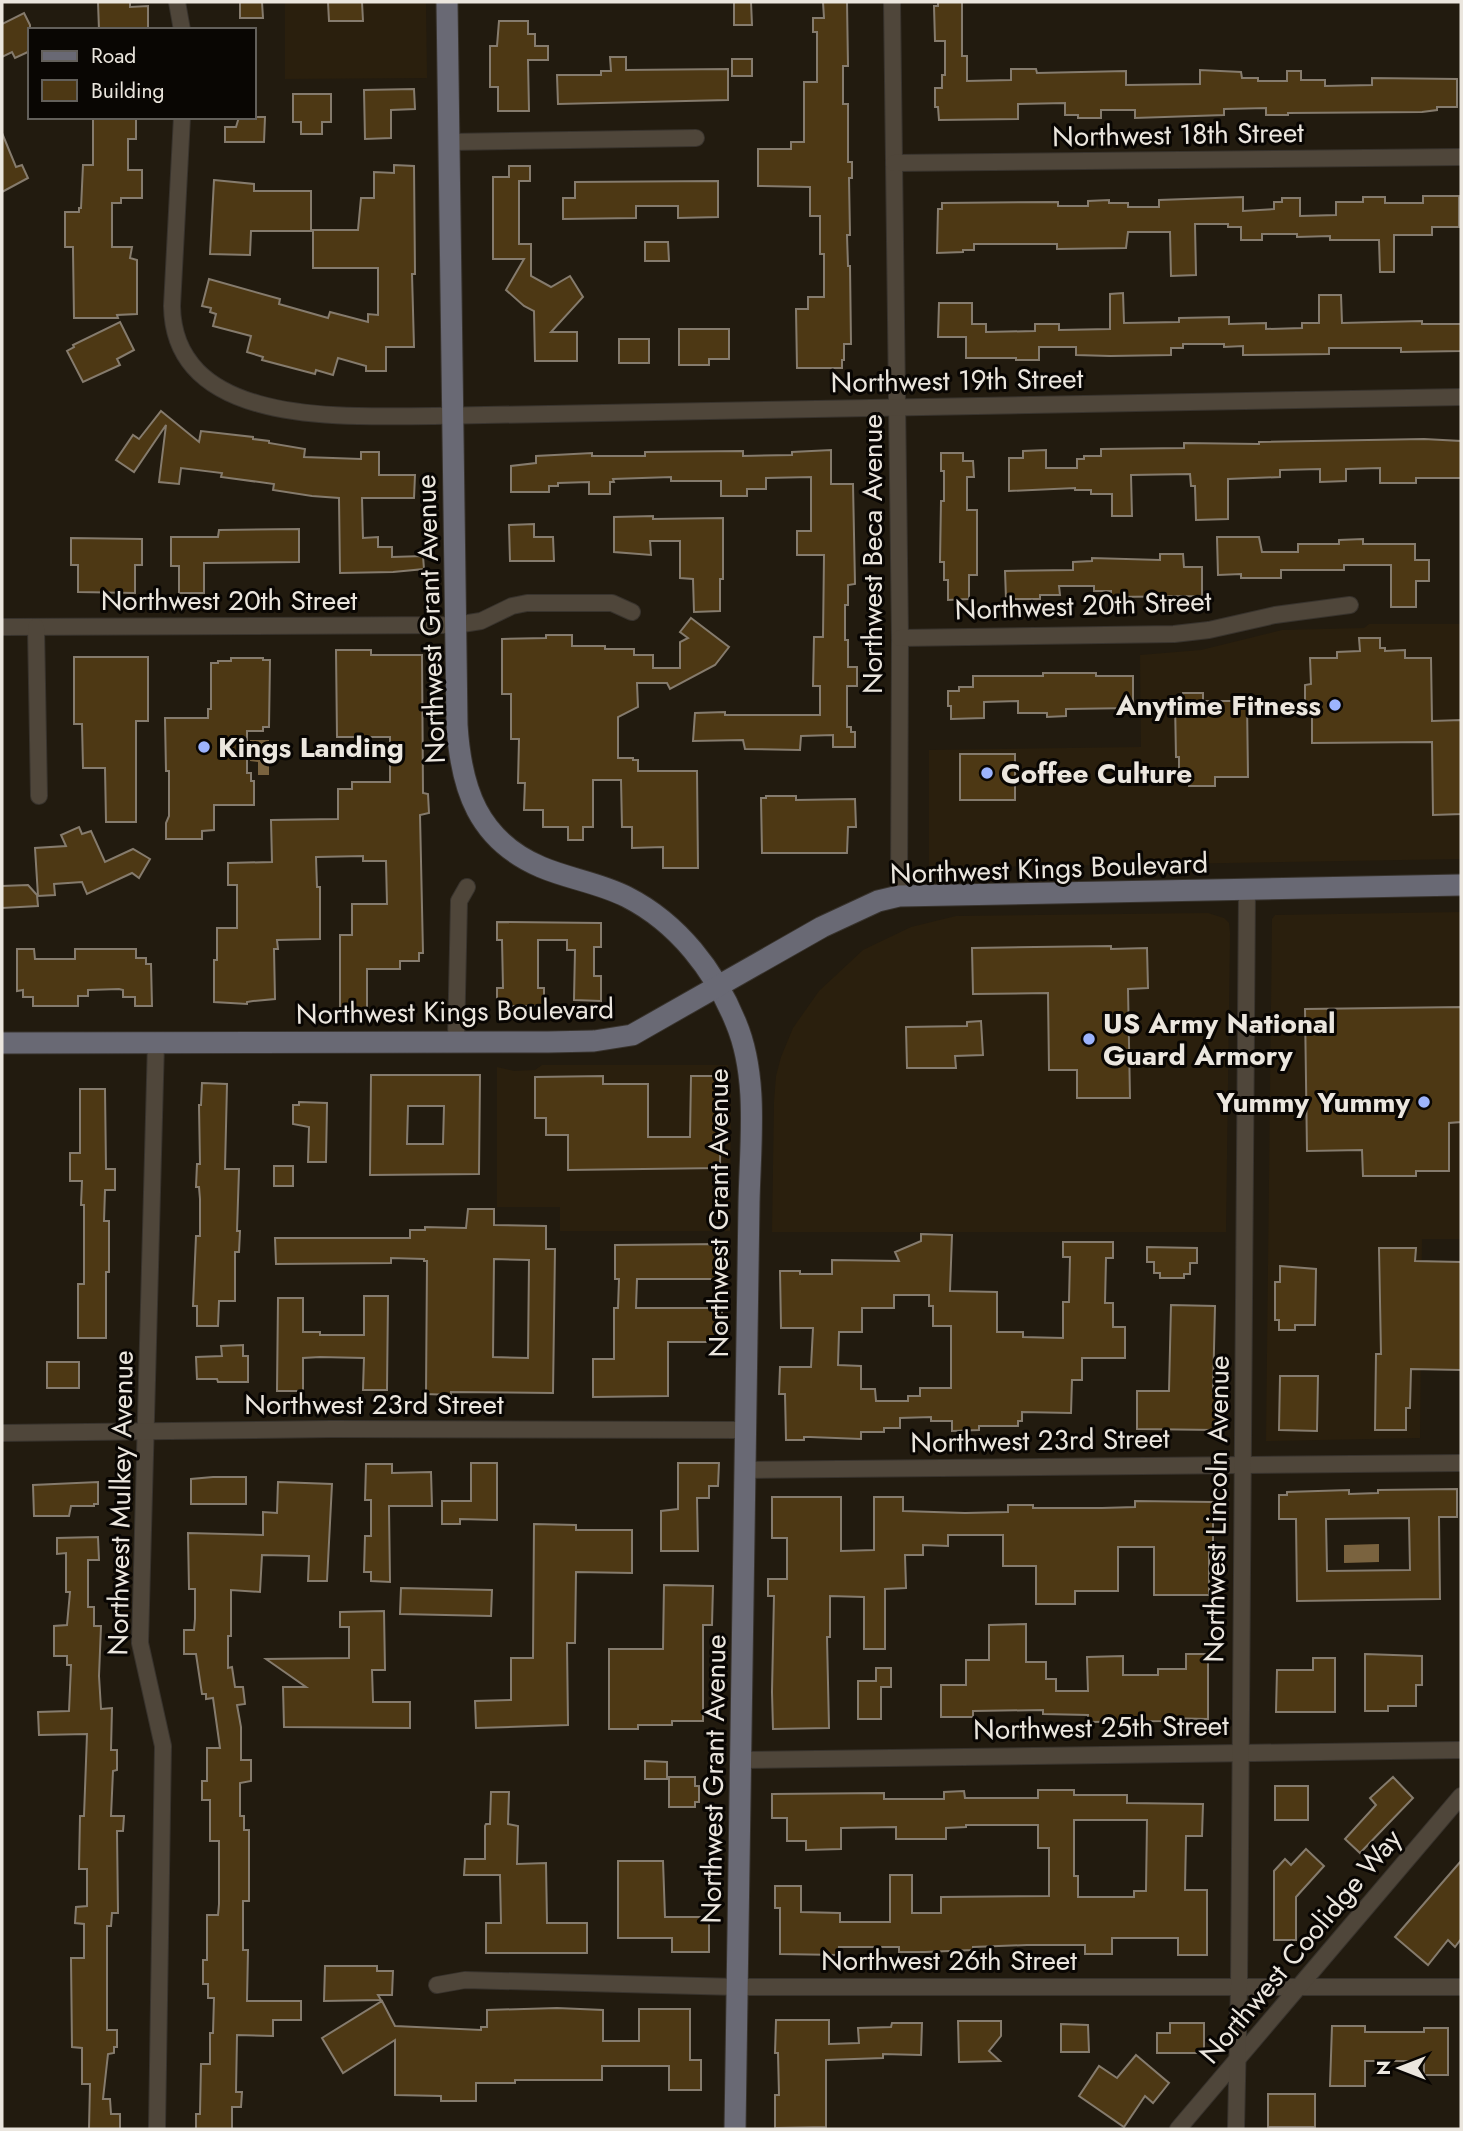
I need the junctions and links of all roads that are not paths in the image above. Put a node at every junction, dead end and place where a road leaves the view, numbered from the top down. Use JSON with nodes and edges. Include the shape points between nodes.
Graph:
{"nodes":[{"id":1,"x":177,"y":2,"type":"edge"},
{"id":2,"x":447,"y":2,"type":"edge"},
{"id":3,"x":892,"y":2,"type":"edge"},
{"id":4,"x":182,"y":28,"type":"edge"},
{"id":5,"x":182,"y":119,"type":"edge"},
{"id":6,"x":696,"y":138,"type":"dead end"},
{"id":7,"x":449,"y":142,"type":"junction"},
{"id":8,"x":1461,"y":157,"type":"edge"},
{"id":9,"x":894,"y":163,"type":"junction"},
{"id":10,"x":1461,"y":397,"type":"edge"},
{"id":11,"x":897,"y":407,"type":"junction"},
{"id":12,"x":453,"y":416,"type":"junction"},
{"id":13,"x":1350,"y":604,"type":"dead end"},
{"id":14,"x":632,"y":612,"type":"dead end"},
{"id":15,"x":456,"y":625,"type":"junction"},
{"id":16,"x":2,"y":627,"type":"edge"},
{"id":17,"x":36,"y":627,"type":"junction"},
{"id":18,"x":900,"y":638,"type":"junction"},
{"id":19,"x":39,"y":796,"type":"dead end"},
{"id":20,"x":1461,"y":885,"type":"edge"},
{"id":21,"x":467,"y":887,"type":"dead end"},
{"id":22,"x":1247,"y":889,"type":"junction"},
{"id":23,"x":899,"y":896,"type":"junction"},
{"id":24,"x":716,"y":986,"type":"junction"},
{"id":25,"x":456,"y":1041,"type":"junction"},
{"id":26,"x":156,"y":1042,"type":"junction"},
{"id":27,"x":2,"y":1043,"type":"edge"},
{"id":28,"x":746,"y":1430,"type":"junction"},
{"id":29,"x":145,"y":1431,"type":"junction"},
{"id":30,"x":2,"y":1433,"type":"edge"},
{"id":31,"x":1461,"y":1462,"type":"edge"},
{"id":32,"x":1243,"y":1464,"type":"junction"},
{"id":33,"x":746,"y":1470,"type":"junction"},
{"id":34,"x":1461,"y":1750,"type":"edge"},
{"id":35,"x":1240,"y":1751,"type":"junction"},
{"id":36,"x":741,"y":1760,"type":"junction"},
{"id":37,"x":1461,"y":1797,"type":"edge"},
{"id":38,"x":437,"y":1985,"type":"dead end"},
{"id":39,"x":1239,"y":1986,"type":"junction"},
{"id":40,"x":737,"y":1987,"type":"junction"},
{"id":41,"x":1299,"y":1987,"type":"junction"},
{"id":42,"x":1461,"y":1987,"type":"edge"},
{"id":43,"x":1238,"y":2059,"type":"junction"},
{"id":44,"x":157,"y":2129,"type":"edge"},
{"id":45,"x":736,"y":2129,"type":"edge"},
{"id":46,"x":1178,"y":2129,"type":"edge"},
{"id":47,"x":1236,"y":2129,"type":"edge"}],
"edges":[{"from":1,"to":4,"type":"street"},
{"from":2,"to":7,"type":"main road","name":"Northwest Grant Avenue"},
{"from":3,"to":9,"type":"street","name":"Northwest Beca Avenue"},
{"from":5,"to":12,"type":"street","name":"Northwest 19th Street","via":[[172,322],[180,350],[190,364],[230,393],[304,415]]},
{"from":6,"to":7,"type":"street"},
{"from":7,"to":12,"type":"main road","name":"Northwest Grant Avenue"},
{"from":8,"to":9,"type":"street","name":"Northwest 18th Street"},
{"from":9,"to":11,"type":"street","name":"Northwest Beca Avenue"},
{"from":10,"to":11,"type":"street","name":"Northwest 19th Street"},
{"from":11,"to":12,"type":"street","name":"Northwest 19th Street"},
{"from":11,"to":18,"type":"street","name":"Northwest Beca Avenue"},
{"from":12,"to":15,"type":"main road","name":"Northwest Grant Avenue"},
{"from":13,"to":18,"type":"street","name":"Northwest 20th Street","via":[[1174,634]]},
{"from":14,"to":15,"type":"street","name":"Northwest 20th Street","via":[[612,603],[527,603],[481,621]]},
{"from":15,"to":17,"type":"street","name":"Northwest 20th Street"},
{"from":15,"to":24,"type":"main road","name":"Northwest Grant Avenue","via":[[459,759],[483,820],[523,858],[609,889],[648,909],[689,945]]},
{"from":16,"to":17,"type":"street","name":"Northwest 20th Street"},
{"from":17,"to":19,"type":"street"},
{"from":18,"to":23,"type":"street","name":"Northwest Beca Avenue"},
{"from":20,"to":22,"type":"main road","name":"Northwest Kings Boulevard"},
{"from":21,"to":25,"type":"street","via":[[459,901]]},
{"from":22,"to":23,"type":"main road","name":"Northwest Kings Boulevard"},
{"from":22,"to":32,"type":"street","name":"Northwest Lincoln Avenue"},
{"from":23,"to":24,"type":"main road","name":"Northwest Kings Boulevard","via":[[859,909]]},
{"from":24,"to":25,"type":"main road","name":"Northwest Kings Boulevard","via":[[657,1022],[615,1039]]},
{"from":24,"to":28,"type":"main road","name":"Northwest Grant Avenue","via":[[737,1024],[750,1091]]},
{"from":25,"to":26,"type":"main road","name":"Northwest Kings Boulevard"},
{"from":26,"to":27,"type":"main road","name":"Northwest Kings Boulevard"},
{"from":26,"to":29,"type":"street","name":"Northwest Mulkey Avenue"},
{"from":28,"to":29,"type":"street","name":"Northwest 23rd Street"},
{"from":28,"to":33,"type":"main road","name":"Northwest Grant Avenue"},
{"from":29,"to":30,"type":"street","name":"Northwest 23rd Street"},
{"from":29,"to":44,"type":"street","name":"Northwest Mulkey Avenue","via":[[140,1643],[163,1746]]},
{"from":31,"to":32,"type":"street","name":"Northwest 23rd Street"},
{"from":32,"to":33,"type":"street","name":"Northwest 23rd Street"},
{"from":32,"to":35,"type":"street","name":"Northwest Lincoln Avenue"},
{"from":33,"to":36,"type":"main road","name":"Northwest Grant Avenue"},
{"from":34,"to":35,"type":"street","name":"Northwest 25th Street"},
{"from":35,"to":36,"type":"street","name":"Northwest 25th Street"},
{"from":35,"to":39,"type":"street","name":"Northwest Lincoln Avenue"},
{"from":36,"to":40,"type":"main road","name":"Northwest Grant Avenue"},
{"from":37,"to":41,"type":"street","name":"Northwest Coolidge Way"},
{"from":38,"to":40,"type":"street","name":"Northwest 26th Street","via":[[465,1980]]},
{"from":39,"to":40,"type":"street","name":"Northwest 26th Street"},
{"from":39,"to":41,"type":"street","name":"Northwest 26th Street"},
{"from":39,"to":43,"type":"street","name":"Northwest Lincoln Avenue"},
{"from":40,"to":45,"type":"main road","name":"Northwest Grant Avenue"},
{"from":41,"to":42,"type":"street","name":"Northwest 26th Street"},
{"from":41,"to":43,"type":"street","name":"Northwest Coolidge Way"},
{"from":43,"to":46,"type":"street","name":"Northwest Coolidge Way"},
{"from":43,"to":47,"type":"street","name":"Northwest Lincoln Avenue"}]}
